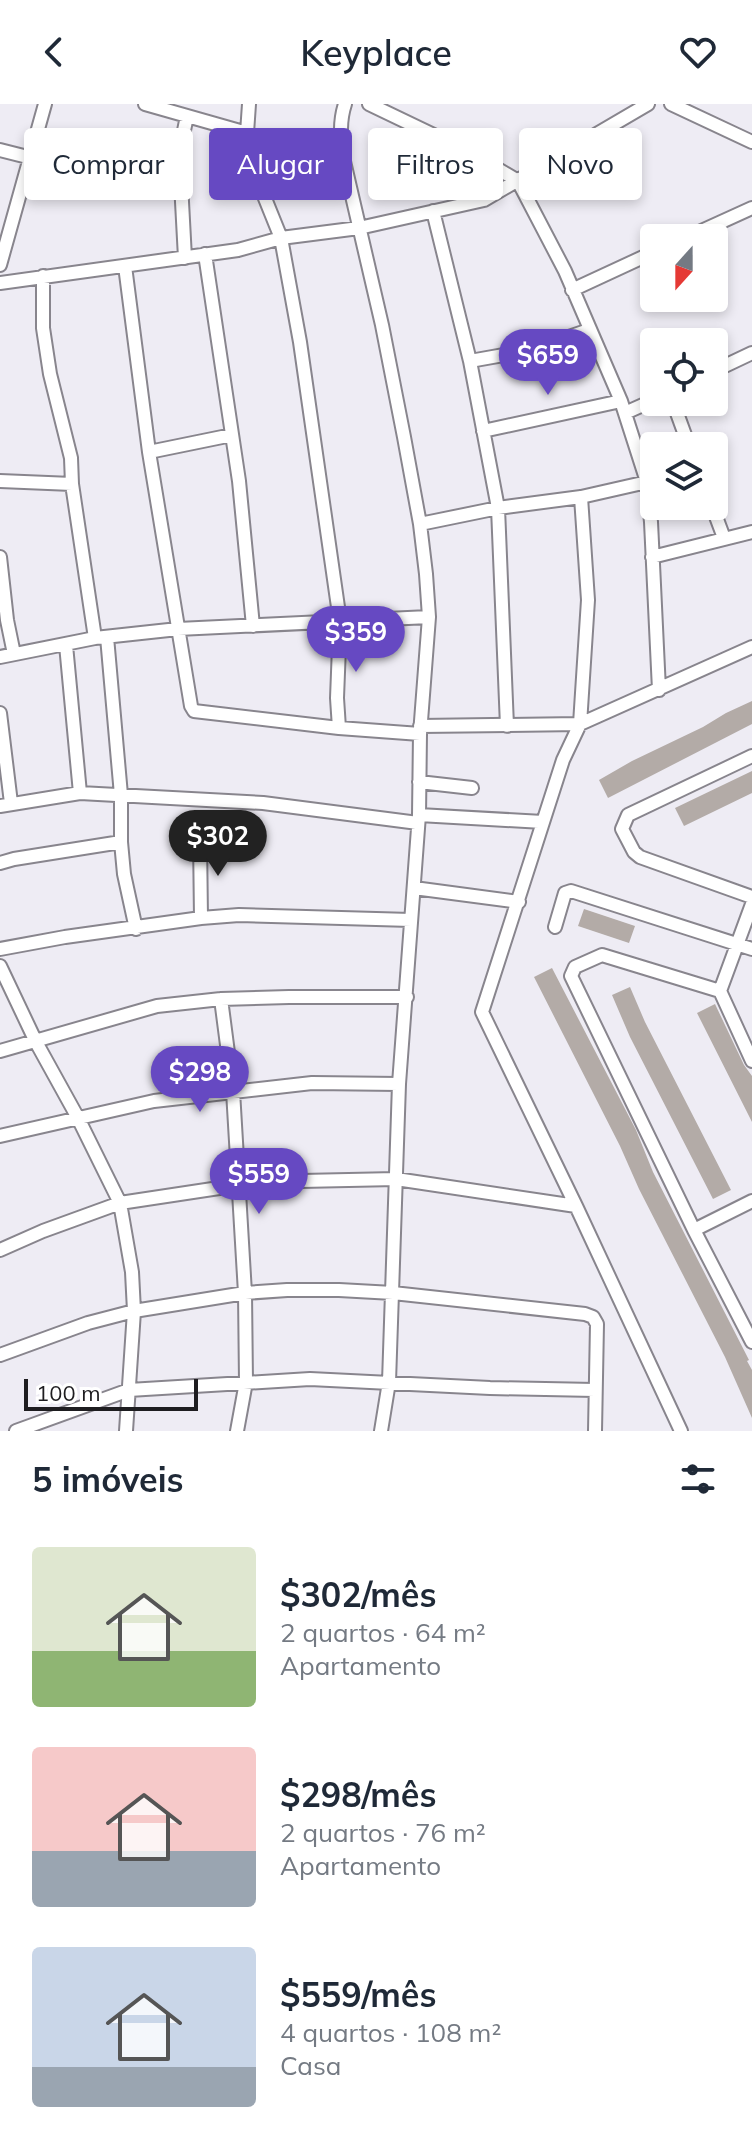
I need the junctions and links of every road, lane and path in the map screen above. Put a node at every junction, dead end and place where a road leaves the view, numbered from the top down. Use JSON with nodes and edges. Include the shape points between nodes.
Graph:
{"nodes":[{"id":1,"x":45,"y":104,"type":"edge"},
{"id":2,"x":145,"y":104,"type":"edge"},
{"id":3,"x":249,"y":104,"type":"edge"},
{"id":4,"x":345,"y":104,"type":"edge"},
{"id":5,"x":369,"y":104,"type":"edge"},
{"id":6,"x":648,"y":104,"type":"edge"},
{"id":7,"x":671,"y":104,"type":"edge"},
{"id":8,"x":187,"y":116,"type":"junction"},
{"id":9,"x":39,"y":128,"type":"edge"},
{"id":10,"x":185,"y":128,"type":"edge"},
{"id":11,"x":229,"y":128,"type":"edge"},
{"id":12,"x":247,"y":128,"type":"edge"},
{"id":13,"x":752,"y":142,"type":"edge"},
{"id":14,"x":0,"y":150,"type":"edge"},
{"id":15,"x":24,"y":156,"type":"edge"},
{"id":16,"x":24,"y":180,"type":"edge"},
{"id":17,"x":518,"y":181,"type":"junction"},
{"id":18,"x":182,"y":200,"type":"edge"},
{"id":19,"x":266,"y":200,"type":"edge"},
{"id":20,"x":752,"y":208,"type":"edge"},
{"id":21,"x":433,"y":211,"type":"junction"},
{"id":22,"x":717,"y":224,"type":"edge"},
{"id":23,"x":359,"y":228,"type":"junction"},
{"id":24,"x":281,"y":238,"type":"junction"},
{"id":25,"x":2,"y":250,"type":"edge"},
{"id":26,"x":205,"y":254,"type":"junction"},
{"id":27,"x":185,"y":258,"type":"junction"},
{"id":28,"x":640,"y":258,"type":"edge"},
{"id":29,"x":0,"y":265,"type":"edge"},
{"id":30,"x":125,"y":266,"type":"junction"},
{"id":31,"x":43,"y":276,"type":"junction"},
{"id":32,"x":0,"y":283,"type":"edge"},
{"id":33,"x":572,"y":290,"type":"junction"},
{"id":34,"x":589,"y":330,"type":"junction"},
{"id":35,"x":752,"y":353,"type":"edge"},
{"id":36,"x":470,"y":361,"type":"junction"},
{"id":37,"x":728,"y":364,"type":"edge"},
{"id":38,"x":640,"y":403,"type":"edge"},
{"id":39,"x":623,"y":407,"type":"junction"},
{"id":40,"x":483,"y":431,"type":"junction"},
{"id":41,"x":232,"y":435,"type":"junction"},
{"id":42,"x":149,"y":452,"type":"junction"},
{"id":43,"x":640,"y":460,"type":"edge"},
{"id":44,"x":0,"y":481,"type":"edge"},
{"id":45,"x":72,"y":484,"type":"junction"},
{"id":46,"x":640,"y":484,"type":"edge"},
{"id":47,"x":581,"y":497,"type":"junction"},
{"id":48,"x":498,"y":508,"type":"junction"},
{"id":49,"x":651,"y":520,"type":"edge"},
{"id":50,"x":717,"y":520,"type":"edge"},
{"id":51,"x":420,"y":524,"type":"junction"},
{"id":52,"x":752,"y":532,"type":"edge"},
{"id":53,"x":724,"y":538,"type":"junction"},
{"id":54,"x":0,"y":557,"type":"edge"},
{"id":55,"x":652,"y":557,"type":"junction"},
{"id":56,"x":429,"y":617,"type":"junction"},
{"id":57,"x":340,"y":621,"type":"junction"},
{"id":58,"x":253,"y":626,"type":"junction"},
{"id":59,"x":178,"y":629,"type":"junction"},
{"id":60,"x":101,"y":637,"type":"junction"},
{"id":61,"x":66,"y":645,"type":"junction"},
{"id":62,"x":752,"y":647,"type":"edge"},
{"id":63,"x":14,"y":654,"type":"junction"},
{"id":64,"x":0,"y":657,"type":"edge"},
{"id":65,"x":659,"y":690,"type":"junction"},
{"id":66,"x":0,"y":713,"type":"edge"},
{"id":67,"x":580,"y":724,"type":"junction"},
{"id":68,"x":507,"y":726,"type":"junction"},
{"id":69,"x":339,"y":728,"type":"junction"},
{"id":70,"x":420,"y":730,"type":"junction"},
{"id":71,"x":752,"y":756,"type":"edge"},
{"id":72,"x":419,"y":782,"type":"junction"},
{"id":73,"x":472,"y":788,"type":"dead end"},
{"id":74,"x":80,"y":793,"type":"junction"},
{"id":75,"x":121,"y":795,"type":"junction"},
{"id":76,"x":6,"y":804,"type":"edge"},
{"id":77,"x":419,"y":819,"type":"junction"},
{"id":78,"x":543,"y":822,"type":"junction"},
{"id":79,"x":200,"y":839,"type":"dead end"},
{"id":80,"x":121,"y":842,"type":"junction"},
{"id":81,"x":0,"y":863,"type":"edge"},
{"id":82,"x":414,"y":888,"type":"junction"},
{"id":83,"x":752,"y":897,"type":"edge"},
{"id":84,"x":519,"y":902,"type":"junction"},
{"id":85,"x":752,"y":904,"type":"edge"},
{"id":86,"x":201,"y":918,"type":"junction"},
{"id":87,"x":411,"y":920,"type":"junction"},
{"id":88,"x":555,"y":927,"type":"dead end"},
{"id":89,"x":136,"y":929,"type":"junction"},
{"id":90,"x":737,"y":944,"type":"junction"},
{"id":91,"x":0,"y":949,"type":"edge"},
{"id":92,"x":752,"y":949,"type":"edge"},
{"id":93,"x":0,"y":966,"type":"edge"},
{"id":94,"x":720,"y":991,"type":"junction"},
{"id":95,"x":407,"y":997,"type":"junction"},
{"id":96,"x":221,"y":999,"type":"junction"},
{"id":97,"x":36,"y":1042,"type":"junction"},
{"id":98,"x":0,"y":1051,"type":"edge"},
{"id":99,"x":752,"y":1061,"type":"edge"},
{"id":100,"x":399,"y":1084,"type":"junction"},
{"id":101,"x":233,"y":1091,"type":"junction"},
{"id":102,"x":78,"y":1118,"type":"junction"},
{"id":103,"x":0,"y":1136,"type":"edge"},
{"id":104,"x":396,"y":1179,"type":"junction"},
{"id":105,"x":239,"y":1185,"type":"junction"},
{"id":106,"x":752,"y":1201,"type":"edge"},
{"id":107,"x":120,"y":1203,"type":"junction"},
{"id":108,"x":576,"y":1206,"type":"junction"},
{"id":109,"x":694,"y":1230,"type":"junction"},
{"id":110,"x":0,"y":1250,"type":"edge"},
{"id":111,"x":245,"y":1293,"type":"junction"},
{"id":112,"x":393,"y":1293,"type":"junction"},
{"id":113,"x":134,"y":1311,"type":"junction"},
{"id":114,"x":752,"y":1342,"type":"edge"},
{"id":115,"x":0,"y":1355,"type":"edge"},
{"id":116,"x":246,"y":1382,"type":"junction"},
{"id":117,"x":389,"y":1382,"type":"junction"},
{"id":118,"x":129,"y":1390,"type":"junction"},
{"id":119,"x":595,"y":1390,"type":"junction"},
{"id":120,"x":16,"y":1431,"type":"edge"},
{"id":121,"x":126,"y":1431,"type":"edge"},
{"id":122,"x":237,"y":1431,"type":"edge"},
{"id":123,"x":381,"y":1431,"type":"edge"},
{"id":124,"x":595,"y":1431,"type":"edge"},
{"id":125,"x":681,"y":1431,"type":"edge"}],
"edges":[{"from":1,"to":9,"type":"street"},
{"from":2,"to":8,"type":"street"},
{"from":3,"to":12,"type":"street"},
{"from":4,"to":23,"type":"street","via":[[340,129],[343,157]]},
{"from":5,"to":17,"type":"street"},
{"from":6,"to":17,"type":"street"},
{"from":7,"to":13,"type":"street"},
{"from":8,"to":10,"type":"street"},
{"from":8,"to":11,"type":"street"},
{"from":14,"to":15,"type":"street"},
{"from":16,"to":25,"type":"street"},
{"from":17,"to":21,"type":"street","via":[[484,200]]},
{"from":17,"to":33,"type":"street"},
{"from":18,"to":27,"type":"street"},
{"from":19,"to":24,"type":"street"},
{"from":20,"to":22,"type":"street"},
{"from":21,"to":23,"type":"street"},
{"from":21,"to":36,"type":"street"},
{"from":23,"to":24,"type":"street"},
{"from":23,"to":51,"type":"street"},
{"from":24,"to":26,"type":"street"},
{"from":24,"to":57,"type":"street"},
{"from":25,"to":29,"type":"street"},
{"from":26,"to":27,"type":"street"},
{"from":26,"to":41,"type":"street"},
{"from":27,"to":30,"type":"street"},
{"from":28,"to":33,"type":"street"},
{"from":30,"to":31,"type":"street"},
{"from":30,"to":42,"type":"street"},
{"from":31,"to":32,"type":"street"},
{"from":31,"to":45,"type":"street","via":[[43,328]]},
{"from":33,"to":34,"type":"street"},
{"from":34,"to":36,"type":"street","via":[[531,350]]},
{"from":34,"to":39,"type":"street"},
{"from":35,"to":37,"type":"street"},
{"from":36,"to":40,"type":"street"},
{"from":38,"to":39,"type":"street"},
{"from":39,"to":40,"type":"street"},
{"from":39,"to":43,"type":"street"},
{"from":40,"to":48,"type":"street"},
{"from":41,"to":42,"type":"street"},
{"from":41,"to":58,"type":"street"},
{"from":42,"to":59,"type":"street"},
{"from":44,"to":45,"type":"street"},
{"from":45,"to":60,"type":"street"},
{"from":46,"to":47,"type":"street"},
{"from":47,"to":48,"type":"street"},
{"from":47,"to":67,"type":"street","via":[[588,600]]},
{"from":48,"to":51,"type":"street"},
{"from":48,"to":68,"type":"street"},
{"from":49,"to":55,"type":"street"},
{"from":50,"to":53,"type":"street"},
{"from":51,"to":56,"type":"street"},
{"from":52,"to":53,"type":"street"},
{"from":53,"to":55,"type":"street"},
{"from":54,"to":63,"type":"street"},
{"from":55,"to":65,"type":"street"},
{"from":56,"to":57,"type":"street"},
{"from":56,"to":70,"type":"street"},
{"from":57,"to":58,"type":"street"},
{"from":57,"to":69,"type":"street"},
{"from":58,"to":59,"type":"street"},
{"from":59,"to":60,"type":"street"},
{"from":59,"to":69,"type":"street","via":[[194,711]]},
{"from":60,"to":61,"type":"street"},
{"from":60,"to":75,"type":"street"},
{"from":61,"to":63,"type":"street"},
{"from":61,"to":74,"type":"street"},
{"from":62,"to":65,"type":"street"},
{"from":63,"to":64,"type":"street"},
{"from":65,"to":67,"type":"street"},
{"from":66,"to":76,"type":"street"},
{"from":67,"to":68,"type":"street"},
{"from":67,"to":78,"type":"street"},
{"from":68,"to":70,"type":"street"},
{"from":69,"to":70,"type":"street"},
{"from":70,"to":72,"type":"street"},
{"from":71,"to":83,"type":"street","via":[[628,815],[622,829],[640,857]]},
{"from":72,"to":73,"type":"street"},
{"from":72,"to":77,"type":"street"},
{"from":74,"to":75,"type":"street"},
{"from":74,"to":76,"type":"street"},
{"from":75,"to":77,"type":"street"},
{"from":75,"to":80,"type":"street"},
{"from":77,"to":78,"type":"street"},
{"from":77,"to":82,"type":"street"},
{"from":78,"to":84,"type":"street"},
{"from":79,"to":86,"type":"street"},
{"from":80,"to":81,"type":"street"},
{"from":80,"to":89,"type":"street"},
{"from":82,"to":84,"type":"street"},
{"from":82,"to":87,"type":"street"},
{"from":84,"to":108,"type":"street","via":[[482,1012]]},
{"from":85,"to":90,"type":"street"},
{"from":86,"to":87,"type":"street"},
{"from":86,"to":89,"type":"street"},
{"from":87,"to":95,"type":"street"},
{"from":88,"to":90,"type":"street","via":[[565,893],[571,891]]},
{"from":89,"to":91,"type":"street"},
{"from":90,"to":92,"type":"street"},
{"from":90,"to":94,"type":"street"},
{"from":93,"to":97,"type":"street"},
{"from":94,"to":99,"type":"street"},
{"from":94,"to":109,"type":"street","via":[[602,955],[575,967],[571,976]]},
{"from":95,"to":96,"type":"street"},
{"from":95,"to":100,"type":"street"},
{"from":96,"to":97,"type":"street","via":[[157,1006]]},
{"from":96,"to":101,"type":"street"},
{"from":97,"to":98,"type":"street"},
{"from":97,"to":102,"type":"street"},
{"from":100,"to":101,"type":"street","via":[[312,1083]]},
{"from":100,"to":104,"type":"street"},
{"from":101,"to":102,"type":"street"},
{"from":101,"to":105,"type":"street"},
{"from":102,"to":103,"type":"street"},
{"from":102,"to":107,"type":"street"},
{"from":104,"to":105,"type":"street"},
{"from":104,"to":108,"type":"street"},
{"from":104,"to":112,"type":"street"},
{"from":105,"to":107,"type":"street"},
{"from":105,"to":111,"type":"street"},
{"from":106,"to":109,"type":"street"},
{"from":107,"to":110,"type":"street"},
{"from":107,"to":113,"type":"street"},
{"from":108,"to":125,"type":"street"},
{"from":109,"to":114,"type":"street"},
{"from":111,"to":112,"type":"street"},
{"from":111,"to":113,"type":"street"},
{"from":111,"to":116,"type":"street"},
{"from":112,"to":117,"type":"street"},
{"from":112,"to":119,"type":"street","via":[[593,1317]]},
{"from":113,"to":115,"type":"street"},
{"from":113,"to":118,"type":"street"},
{"from":116,"to":117,"type":"street"},
{"from":116,"to":118,"type":"street"},
{"from":116,"to":122,"type":"street"},
{"from":117,"to":119,"type":"street"},
{"from":117,"to":123,"type":"street"},
{"from":118,"to":120,"type":"street"},
{"from":118,"to":121,"type":"street"},
{"from":119,"to":124,"type":"street"}]}
